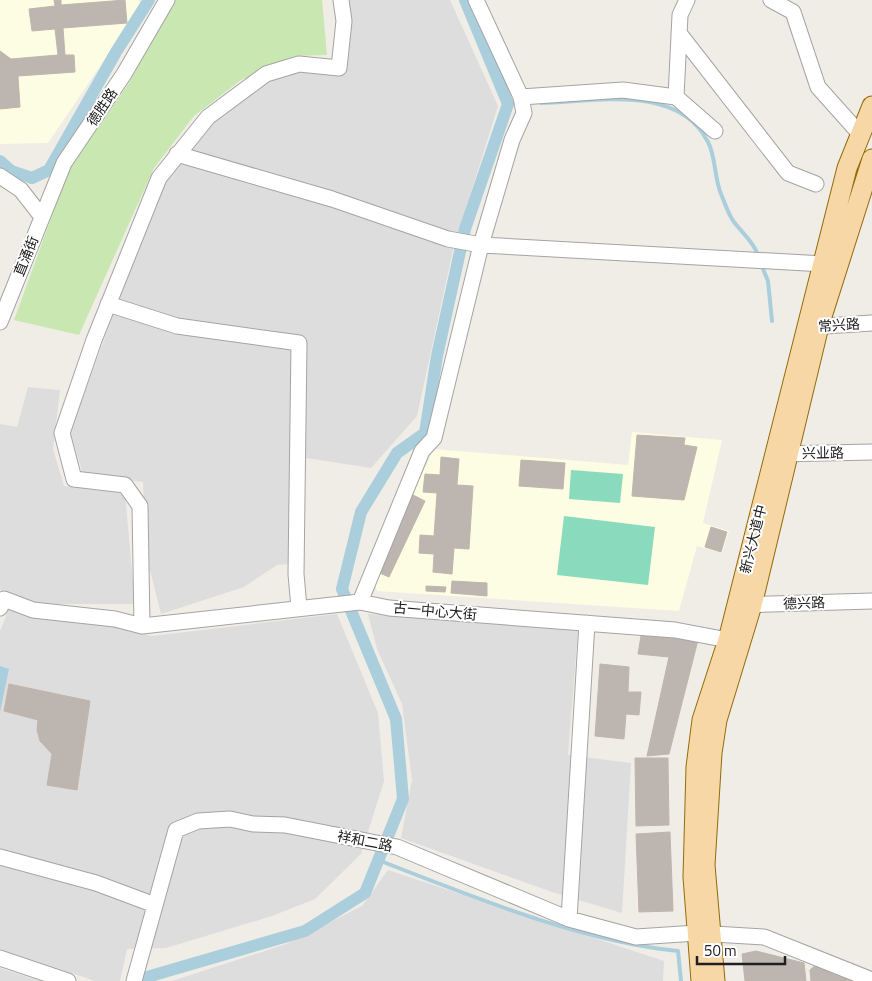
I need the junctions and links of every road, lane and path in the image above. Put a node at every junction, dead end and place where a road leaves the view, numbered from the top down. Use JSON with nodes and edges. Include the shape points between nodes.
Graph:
{"nodes":[{"id":1,"x":167,"y":0,"type":"edge"},
{"id":2,"x":342,"y":0,"type":"edge"},
{"id":3,"x":476,"y":0,"type":"edge"},
{"id":4,"x":687,"y":0,"type":"edge"},
{"id":5,"x":772,"y":0,"type":"edge"},
{"id":6,"x":679,"y":33,"type":"junction"},
{"id":7,"x":521,"y":97,"type":"junction"},
{"id":8,"x":676,"y":97,"type":"junction"},
{"id":9,"x":871,"y":109,"type":"edge"},
{"id":10,"x":715,"y":131,"type":"dead end"},
{"id":11,"x":860,"y":134,"type":"junction"},
{"id":12,"x":177,"y":154,"type":"junction"},
{"id":13,"x":872,"y":159,"type":"edge"},
{"id":14,"x":0,"y":176,"type":"edge"},
{"id":15,"x":816,"y":184,"type":"dead end"},
{"id":16,"x":42,"y":217,"type":"junction"},
{"id":17,"x":480,"y":245,"type":"junction"},
{"id":18,"x":824,"y":264,"type":"junction"},
{"id":19,"x":108,"y":304,"type":"junction"},
{"id":20,"x":0,"y":322,"type":"edge"},
{"id":21,"x":872,"y":323,"type":"edge"},
{"id":22,"x":812,"y":327,"type":"junction"},
{"id":23,"x":872,"y":452,"type":"edge"},
{"id":24,"x":782,"y":454,"type":"junction"},
{"id":25,"x":1,"y":601,"type":"edge"},
{"id":26,"x":872,"y":601,"type":"edge"},
{"id":27,"x":360,"y":602,"type":"junction"},
{"id":28,"x":744,"y":605,"type":"junction"},
{"id":29,"x":300,"y":608,"type":"junction"},
{"id":30,"x":587,"y":623,"type":"junction"},
{"id":31,"x":142,"y":626,"type":"junction"},
{"id":32,"x":728,"y":640,"type":"junction"},
{"id":33,"x":0,"y":857,"type":"edge"},
{"id":34,"x":155,"y":905,"type":"junction"},
{"id":35,"x":569,"y":919,"type":"junction"},
{"id":36,"x":704,"y":933,"type":"junction"},
{"id":37,"x":1,"y":962,"type":"edge"},
{"id":38,"x":872,"y":980,"type":"edge"},
{"id":39,"x":68,"y":981,"type":"edge"},
{"id":40,"x":134,"y":981,"type":"edge"},
{"id":41,"x":701,"y":981,"type":"edge"},
{"id":42,"x":715,"y":981,"type":"edge"}],
"edges":[{"from":1,"to":16,"type":"street","name":"德胜路","via":[[124,74],[64,163]]},
{"from":2,"to":12,"type":"street","via":[[344,21],[340,68],[299,64],[266,74],[208,117]]},
{"from":3,"to":7,"type":"street"},
{"from":4,"to":6,"type":"street","via":[[680,15]]},
{"from":5,"to":11,"type":"street","via":[[793,12],[818,87]]},
{"from":6,"to":8,"type":"street"},
{"from":6,"to":15,"type":"street","via":[[788,173]]},
{"from":7,"to":8,"type":"street","via":[[623,90]]},
{"from":7,"to":17,"type":"street","via":[[524,113],[512,140]]},
{"from":8,"to":10,"type":"street"},
{"from":9,"to":11,"type":"main road","name":"新兴大道中"},
{"from":11,"to":18,"type":"main road","name":"新兴大道中","via":[[847,168]]},
{"from":12,"to":17,"type":"street","via":[[332,199],[448,239]]},
{"from":12,"to":19,"type":"street","via":[[159,178]]},
{"from":13,"to":22,"type":"main road","name":"新兴大道中"},
{"from":14,"to":16,"type":"street","via":[[21,190]]},
{"from":16,"to":20,"type":"street","name":"直涌街"},
{"from":17,"to":18,"type":"street"},
{"from":17,"to":27,"type":"street","via":[[434,438],[422,451]]},
{"from":18,"to":22,"type":"main road","name":"新兴大道中"},
{"from":19,"to":29,"type":"street","via":[[177,326],[299,343],[296,574]]},
{"from":19,"to":31,"type":"street","via":[[62,433],[74,479],[125,484],[140,506]]},
{"from":21,"to":22,"type":"street","name":"常兴路"},
{"from":22,"to":24,"type":"main road","name":"新兴大道中"},
{"from":23,"to":24,"type":"street","name":"兴业路"},
{"from":24,"to":28,"type":"main road","name":"新兴大道中"},
{"from":25,"to":31,"type":"street","via":[[33,610],[115,618]]},
{"from":26,"to":28,"type":"street","name":"德兴路"},
{"from":27,"to":29,"type":"street","name":"古一中心大街"},
{"from":27,"to":30,"type":"street","name":"古一中心大街","via":[[389,608]]},
{"from":28,"to":32,"type":"main road","name":"新兴大道中"},
{"from":28,"to":36,"type":"main road","name":"新兴大道中","via":[[712,753]]},
{"from":29,"to":31,"type":"street","name":"古一中心大街"},
{"from":30,"to":32,"type":"street","name":"古一中心大街","via":[[675,630]]},
{"from":30,"to":35,"type":"street"},
{"from":32,"to":36,"type":"main road","name":"新兴大道中","via":[[702,720],[696,767],[693,877]]},
{"from":33,"to":34,"type":"street","via":[[96,883]]},
{"from":34,"to":35,"type":"street","name":"祥和二路","via":[[176,830],[198,821],[230,818],[253,824],[285,824],[397,847]]},
{"from":34,"to":40,"type":"street","name":"祥和二路"},
{"from":35,"to":36,"type":"street","name":"祥和二路","via":[[636,937]]},
{"from":36,"to":38,"type":"street","name":"祥和二路","via":[[764,938]]},
{"from":36,"to":41,"type":"main road","name":"新兴大道中"},
{"from":36,"to":42,"type":"main road","name":"新兴大道中"},
{"from":37,"to":39,"type":"street"}]}
